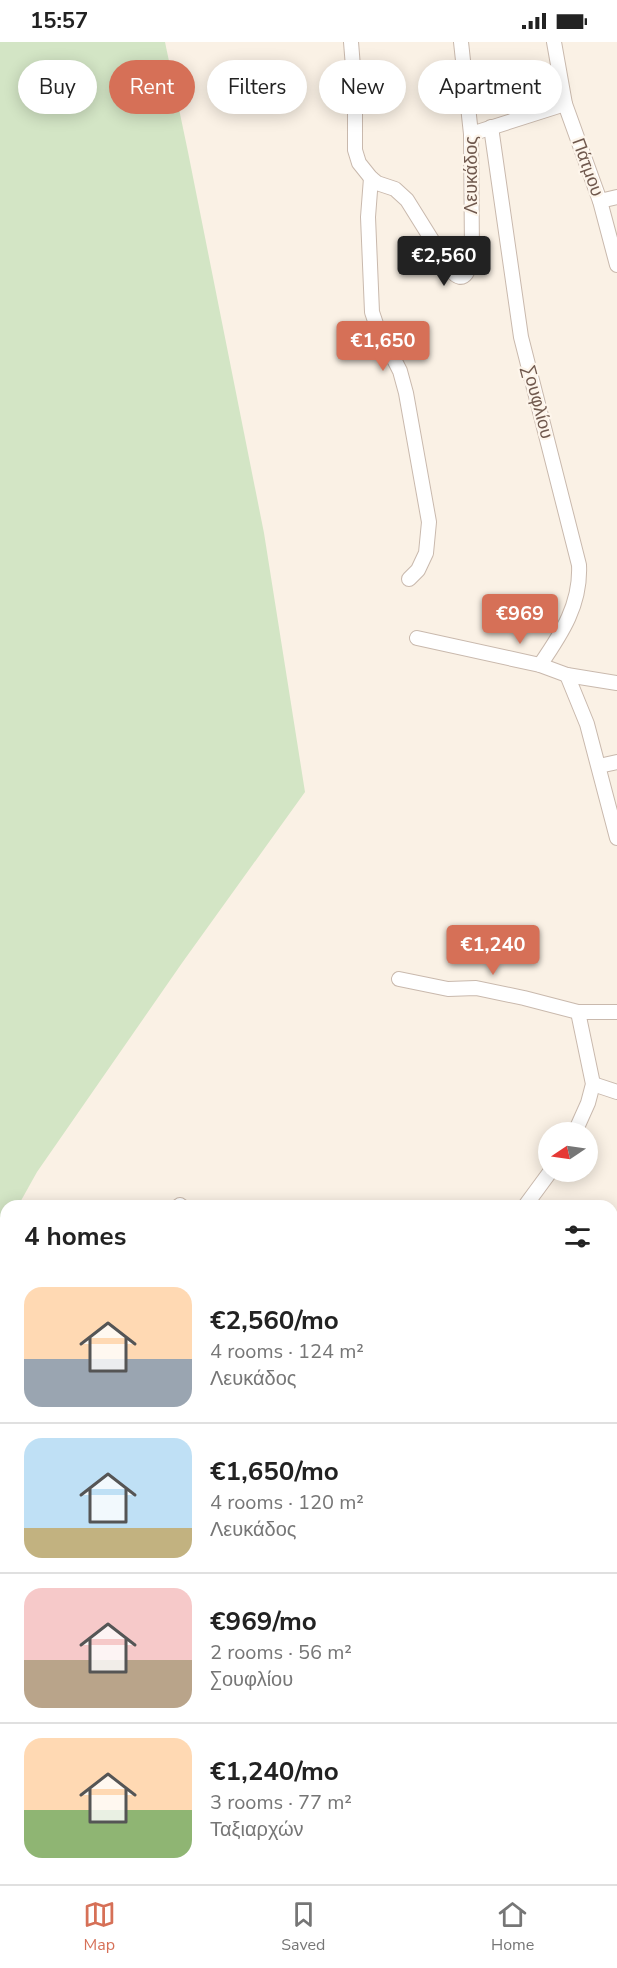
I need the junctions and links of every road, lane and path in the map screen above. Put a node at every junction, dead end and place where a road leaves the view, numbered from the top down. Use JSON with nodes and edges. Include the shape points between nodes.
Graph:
{"nodes":[{"id":1,"x":351,"y":42,"type":"edge"},
{"id":2,"x":461,"y":42,"type":"edge"},
{"id":3,"x":554,"y":42,"type":"edge"},
{"id":4,"x":565,"y":104,"type":"junction"},
{"id":5,"x":491,"y":127,"type":"junction"},
{"id":6,"x":471,"y":134,"type":"junction"},
{"id":7,"x":371,"y":178,"type":"junction"},
{"id":8,"x":617,"y":197,"type":"edge"},
{"id":9,"x":600,"y":201,"type":"junction"},
{"id":10,"x":617,"y":265,"type":"edge"},
{"id":11,"x":409,"y":579,"type":"dead end"},
{"id":12,"x":417,"y":638,"type":"dead end"},
{"id":13,"x":540,"y":665,"type":"junction"},
{"id":14,"x":567,"y":675,"type":"junction"},
{"id":15,"x":617,"y":684,"type":"edge"},
{"id":16,"x":617,"y":762,"type":"edge"},
{"id":17,"x":599,"y":766,"type":"junction"},
{"id":18,"x":617,"y":838,"type":"edge"},
{"id":19,"x":399,"y":979,"type":"dead end"},
{"id":20,"x":578,"y":1012,"type":"junction"},
{"id":21,"x":617,"y":1012,"type":"edge"},
{"id":22,"x":593,"y":1084,"type":"junction"},
{"id":23,"x":617,"y":1092,"type":"edge"},
{"id":24,"x":579,"y":1122,"type":"edge"},
{"id":25,"x":543,"y":1182,"type":"edge"},
{"id":26,"x":529,"y":1200,"type":"edge"}],
"edges":[{"from":1,"to":7,"type":"street","via":[[355,150]]},
{"from":2,"to":6,"type":"street","name":"Λευκάδος"},
{"from":3,"to":4,"type":"street","name":"Πάτμου"},
{"from":4,"to":5,"type":"street"},
{"from":4,"to":9,"type":"street","name":"Πάτμου"},
{"from":5,"to":6,"type":"street"},
{"from":5,"to":13,"type":"street","name":"Σουφλίου","via":[[521,337],[579,564],[579,588],[572,613]]},
{"from":6,"to":7,"type":"street","name":"Λευκάδος","via":[[472,253],[470,270],[463,276],[454,274],[407,200],[395,189]]},
{"from":7,"to":11,"type":"street","via":[[368,217],[372,312],[403,382],[429,522],[426,553]]},
{"from":8,"to":9,"type":"street"},
{"from":9,"to":10,"type":"street","name":"Πάτμου"},
{"from":12,"to":13,"type":"street"},
{"from":13,"to":14,"type":"street"},
{"from":14,"to":15,"type":"street"},
{"from":14,"to":17,"type":"street"},
{"from":16,"to":17,"type":"street"},
{"from":17,"to":18,"type":"street"},
{"from":19,"to":20,"type":"street","via":[[448,989],[476,988]]},
{"from":20,"to":21,"type":"street"},
{"from":20,"to":22,"type":"street"},
{"from":22,"to":23,"type":"street"},
{"from":22,"to":24,"type":"street"},
{"from":25,"to":26,"type":"street"}]}
